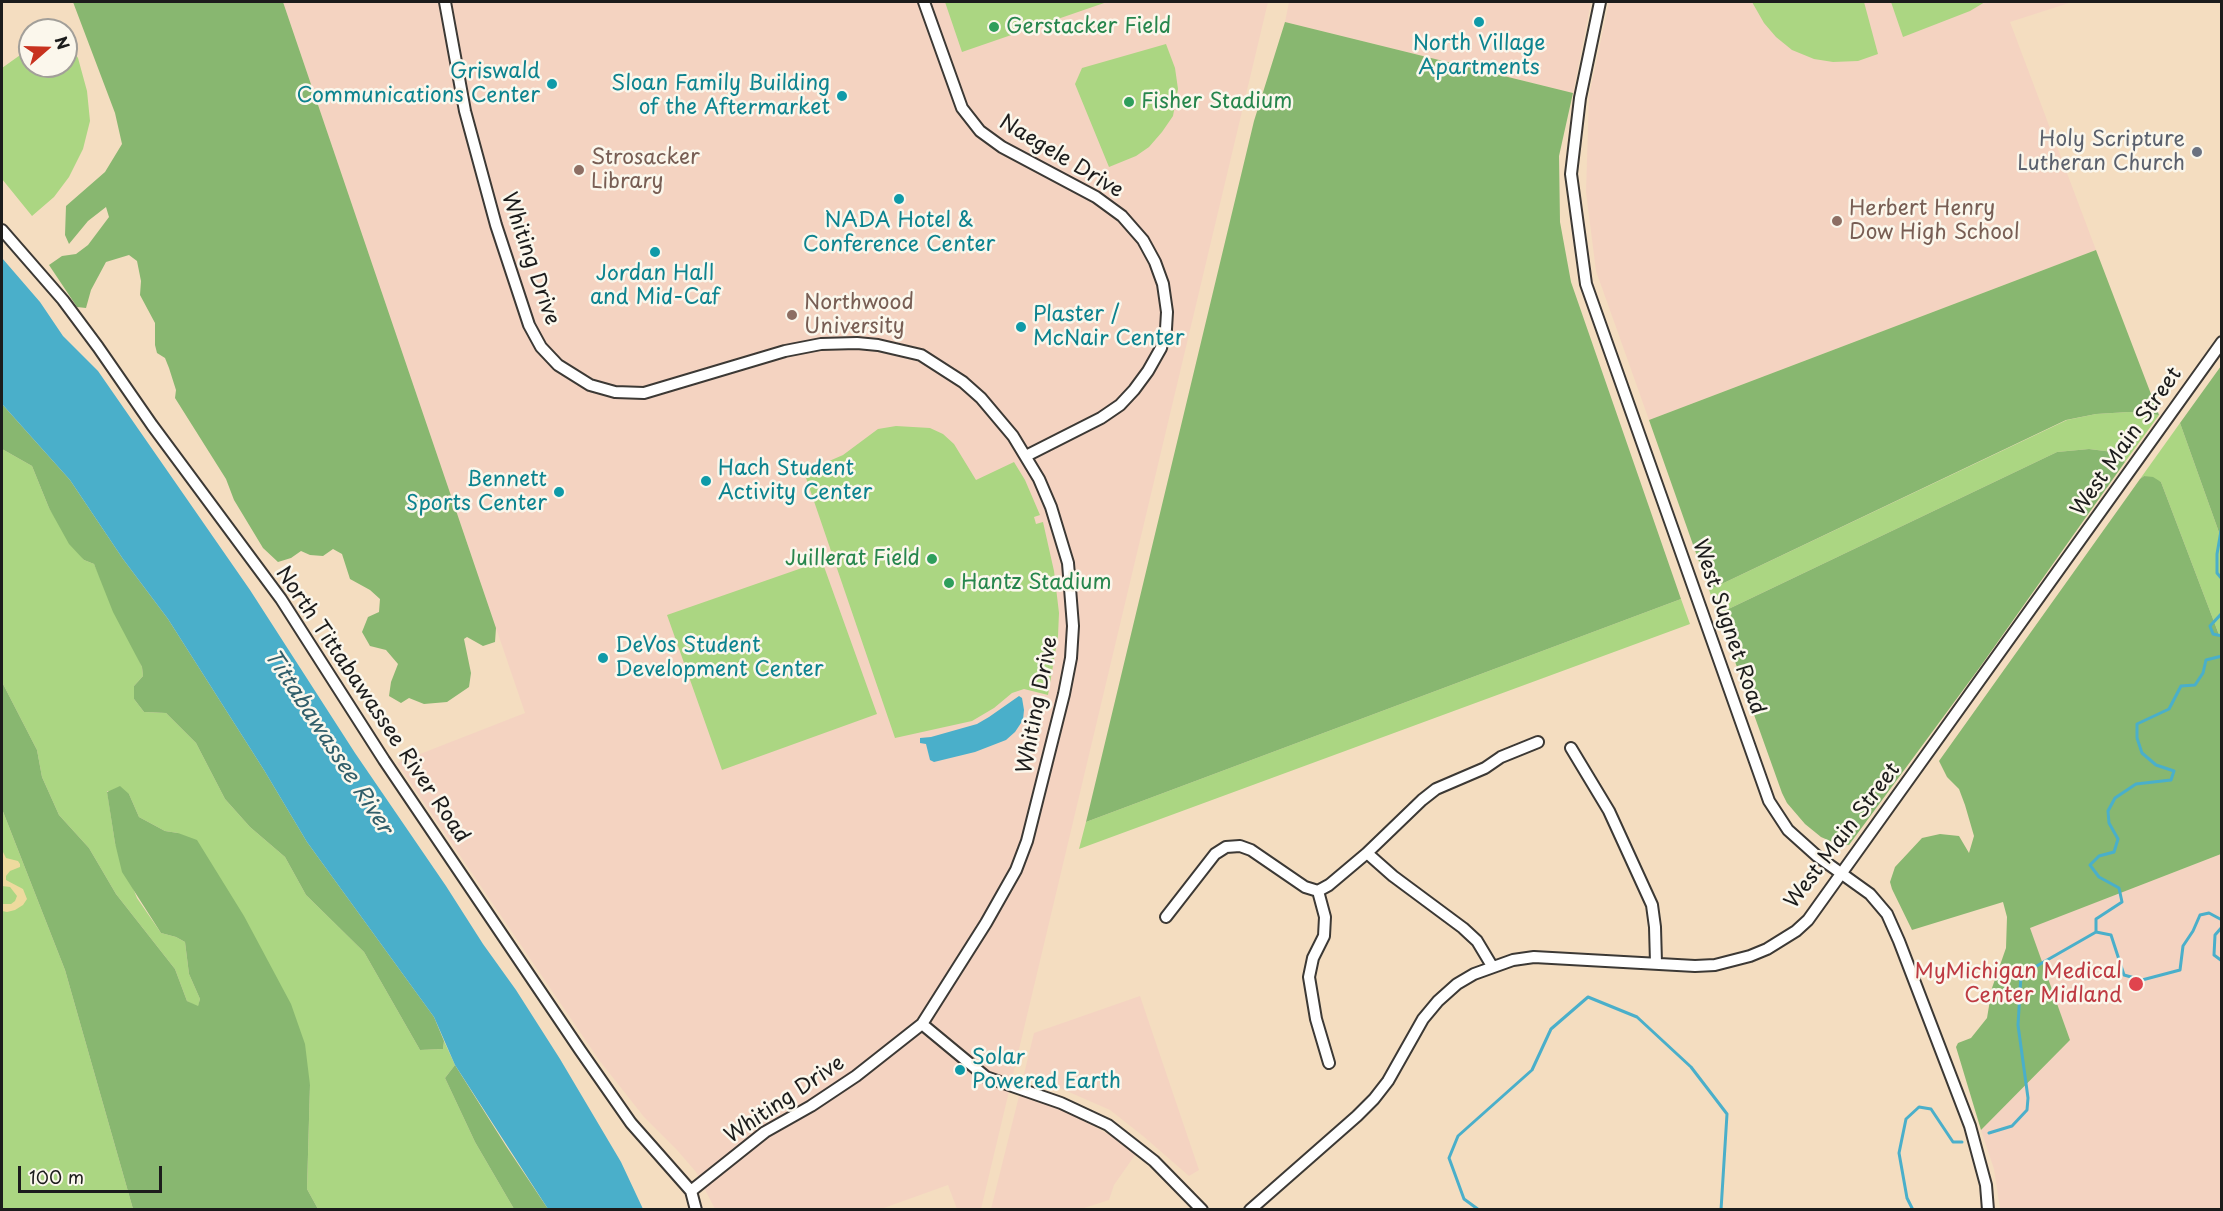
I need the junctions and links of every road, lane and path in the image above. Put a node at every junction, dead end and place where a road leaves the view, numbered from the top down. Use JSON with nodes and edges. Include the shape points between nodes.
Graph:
{"nodes":[{"id":1,"x":445,"y":2,"type":"edge"},
{"id":2,"x":924,"y":2,"type":"edge"},
{"id":3,"x":1600,"y":2,"type":"edge"},
{"id":4,"x":2,"y":230,"type":"edge"},
{"id":5,"x":2222,"y":342,"type":"edge"},
{"id":6,"x":1026,"y":456,"type":"junction"},
{"id":7,"x":1538,"y":742,"type":"dead end"},
{"id":8,"x":1571,"y":748,"type":"dead end"},
{"id":9,"x":1367,"y":853,"type":"junction"},
{"id":10,"x":1843,"y":874,"type":"junction"},
{"id":11,"x":1318,"y":891,"type":"junction"},
{"id":12,"x":1166,"y":917,"type":"dead end"},
{"id":13,"x":1656,"y":963,"type":"junction"},
{"id":14,"x":1492,"y":966,"type":"junction"},
{"id":15,"x":922,"y":1024,"type":"junction"},
{"id":16,"x":1329,"y":1064,"type":"dead end"},
{"id":17,"x":691,"y":1191,"type":"junction"},
{"id":18,"x":696,"y":1209,"type":"edge"},
{"id":19,"x":1202,"y":1209,"type":"edge"},
{"id":20,"x":1250,"y":1209,"type":"edge"},
{"id":21,"x":1988,"y":1209,"type":"edge"}],
"edges":[{"from":1,"to":6,"type":"street","name":"Whiting Drive","via":[[465,111],[493,214],[529,325],[541,347],[558,365],[590,385],[615,392],[645,393],[785,351],[821,344],[878,345],[921,356],[963,382],[998,417]]},
{"from":2,"to":6,"type":"street","name":"Naegele Drive","via":[[959,101],[980,131],[1122,216],[1143,240],[1163,284],[1167,312],[1161,348],[1134,390],[1101,418]]},
{"from":3,"to":10,"type":"street","name":"West Sugnet Road","via":[[1580,98],[1571,174],[1586,284],[1769,801],[1788,830]]},
{"from":4,"to":17,"type":"street","name":"North Tittabawassee River Road","via":[[98,346],[280,599],[586,1060],[631,1123]]},
{"from":5,"to":10,"type":"street","name":"West Main Street"},
{"from":6,"to":15,"type":"street","name":"Whiting Drive","via":[[1052,507],[1068,563],[1073,626],[1071,658],[1035,812],[1016,870]]},
{"from":7,"to":9,"type":"street","via":[[1436,789]]},
{"from":8,"to":13,"type":"street","via":[[1609,811],[1652,905]]},
{"from":9,"to":11,"type":"street"},
{"from":9,"to":14,"type":"street","via":[[1463,928]]},
{"from":10,"to":13,"type":"street","name":"West Main Street","via":[[1808,920],[1767,949],[1715,965]]},
{"from":10,"to":21,"type":"street","name":"West Sugnet Road","via":[[1887,914],[1900,942],[1970,1126],[1986,1185]]},
{"from":11,"to":12,"type":"street","via":[[1251,850],[1226,847],[1215,854]]},
{"from":11,"to":16,"type":"street","via":[[1325,917],[1324,936],[1313,957],[1310,977],[1316,1019]]},
{"from":13,"to":14,"type":"street","name":"West Main Street","via":[[1534,957]]},
{"from":14,"to":20,"type":"street","name":"West Main Street","via":[[1457,984],[1437,1001],[1374,1099]]},
{"from":15,"to":17,"type":"street","name":"Whiting Drive","via":[[856,1076],[765,1132]]},
{"from":15,"to":19,"type":"street","via":[[986,1077],[1108,1125],[1154,1161]]},
{"from":17,"to":18,"type":"street","name":"North Tittabawassee River Road"}]}
